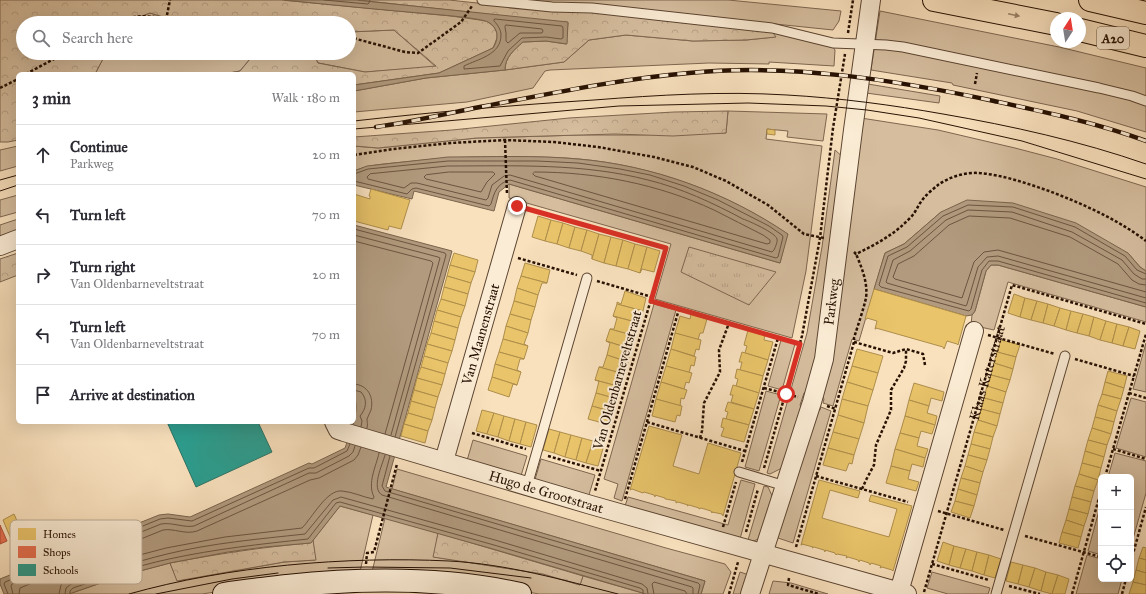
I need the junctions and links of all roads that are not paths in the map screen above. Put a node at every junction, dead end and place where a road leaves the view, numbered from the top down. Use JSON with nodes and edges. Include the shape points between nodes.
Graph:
{"nodes":[{"id":1,"x":482,"y":0,"type":"edge"},
{"id":2,"x":871,"y":0,"type":"edge"},
{"id":3,"x":934,"y":0,"type":"edge"},
{"id":4,"x":1090,"y":0,"type":"edge"},
{"id":5,"x":1146,"y":13,"type":"edge"},
{"id":6,"x":1050,"y":23,"type":"edge"},
{"id":7,"x":1086,"y":31,"type":"edge"},
{"id":8,"x":865,"y":44,"type":"junction"},
{"id":9,"x":1146,"y":46,"type":"edge"},
{"id":10,"x":1146,"y":101,"type":"edge"},
{"id":11,"x":512,"y":199,"type":"road end"},
{"id":12,"x":16,"y":240,"type":"edge"},
{"id":13,"x":0,"y":246,"type":"edge"},
{"id":14,"x":587,"y":278,"type":"dead end"},
{"id":15,"x":974,"y":331,"type":"dead end"},
{"id":16,"x":1065,"y":356,"type":"dead end"},
{"id":17,"x":339,"y":427,"type":"edge"},
{"id":18,"x":444,"y":462,"type":"junction"},
{"id":19,"x":739,"y":472,"type":"road end"},
{"id":20,"x":527,"y":486,"type":"junction"},
{"id":21,"x":785,"y":486,"type":"junction"},
{"id":22,"x":763,"y":553,"type":"junction"},
{"id":23,"x":903,"y":593,"type":"edge"},
{"id":24,"x":224,"y":594,"type":"edge"},
{"id":25,"x":337,"y":594,"type":"edge"},
{"id":26,"x":436,"y":594,"type":"edge"},
{"id":27,"x":520,"y":594,"type":"edge"},
{"id":28,"x":750,"y":594,"type":"edge"},
{"id":29,"x":996,"y":594,"type":"edge"}],
"edges":[{"from":1,"to":8,"type":"lane","via":[[592,8],[772,28],[823,42]]},
{"from":2,"to":8,"type":"street","name":"Parkweg"},
{"from":3,"to":6,"type":"highway","one_way":true},
{"from":4,"to":5,"type":"highway","number":"A20"},
{"from":7,"to":9,"type":"highway","number":"A20"},
{"from":8,"to":10,"type":"lane","via":[[903,47],[1099,88]]},
{"from":8,"to":21,"type":"street","name":"Parkweg","via":[[824,359]]},
{"from":11,"to":18,"type":"street","name":"Van Maanenstraat"},
{"from":12,"to":13,"type":"street"},
{"from":14,"to":20,"type":"lane"},
{"from":15,"to":23,"type":"street","name":"Klaas Katerstraat","via":[[924,507]]},
{"from":16,"to":29,"type":"lane"},
{"from":17,"to":18,"type":"street","name":"Hugo de Grootstraat"},
{"from":18,"to":20,"type":"street","name":"Hugo de Grootstraat"},
{"from":19,"to":21,"type":"lane"},
{"from":20,"to":22,"type":"street","name":"Hugo de Grootstraat"},
{"from":21,"to":22,"type":"street","name":"Parkweg"},
{"from":22,"to":23,"type":"street","name":"Hugo de Grootstraat"},
{"from":22,"to":28,"type":"street","name":"Parkweg"},
{"from":24,"to":27,"type":"main road","via":[[360,581],[453,583]]},
{"from":25,"to":26,"type":"main road"}]}
